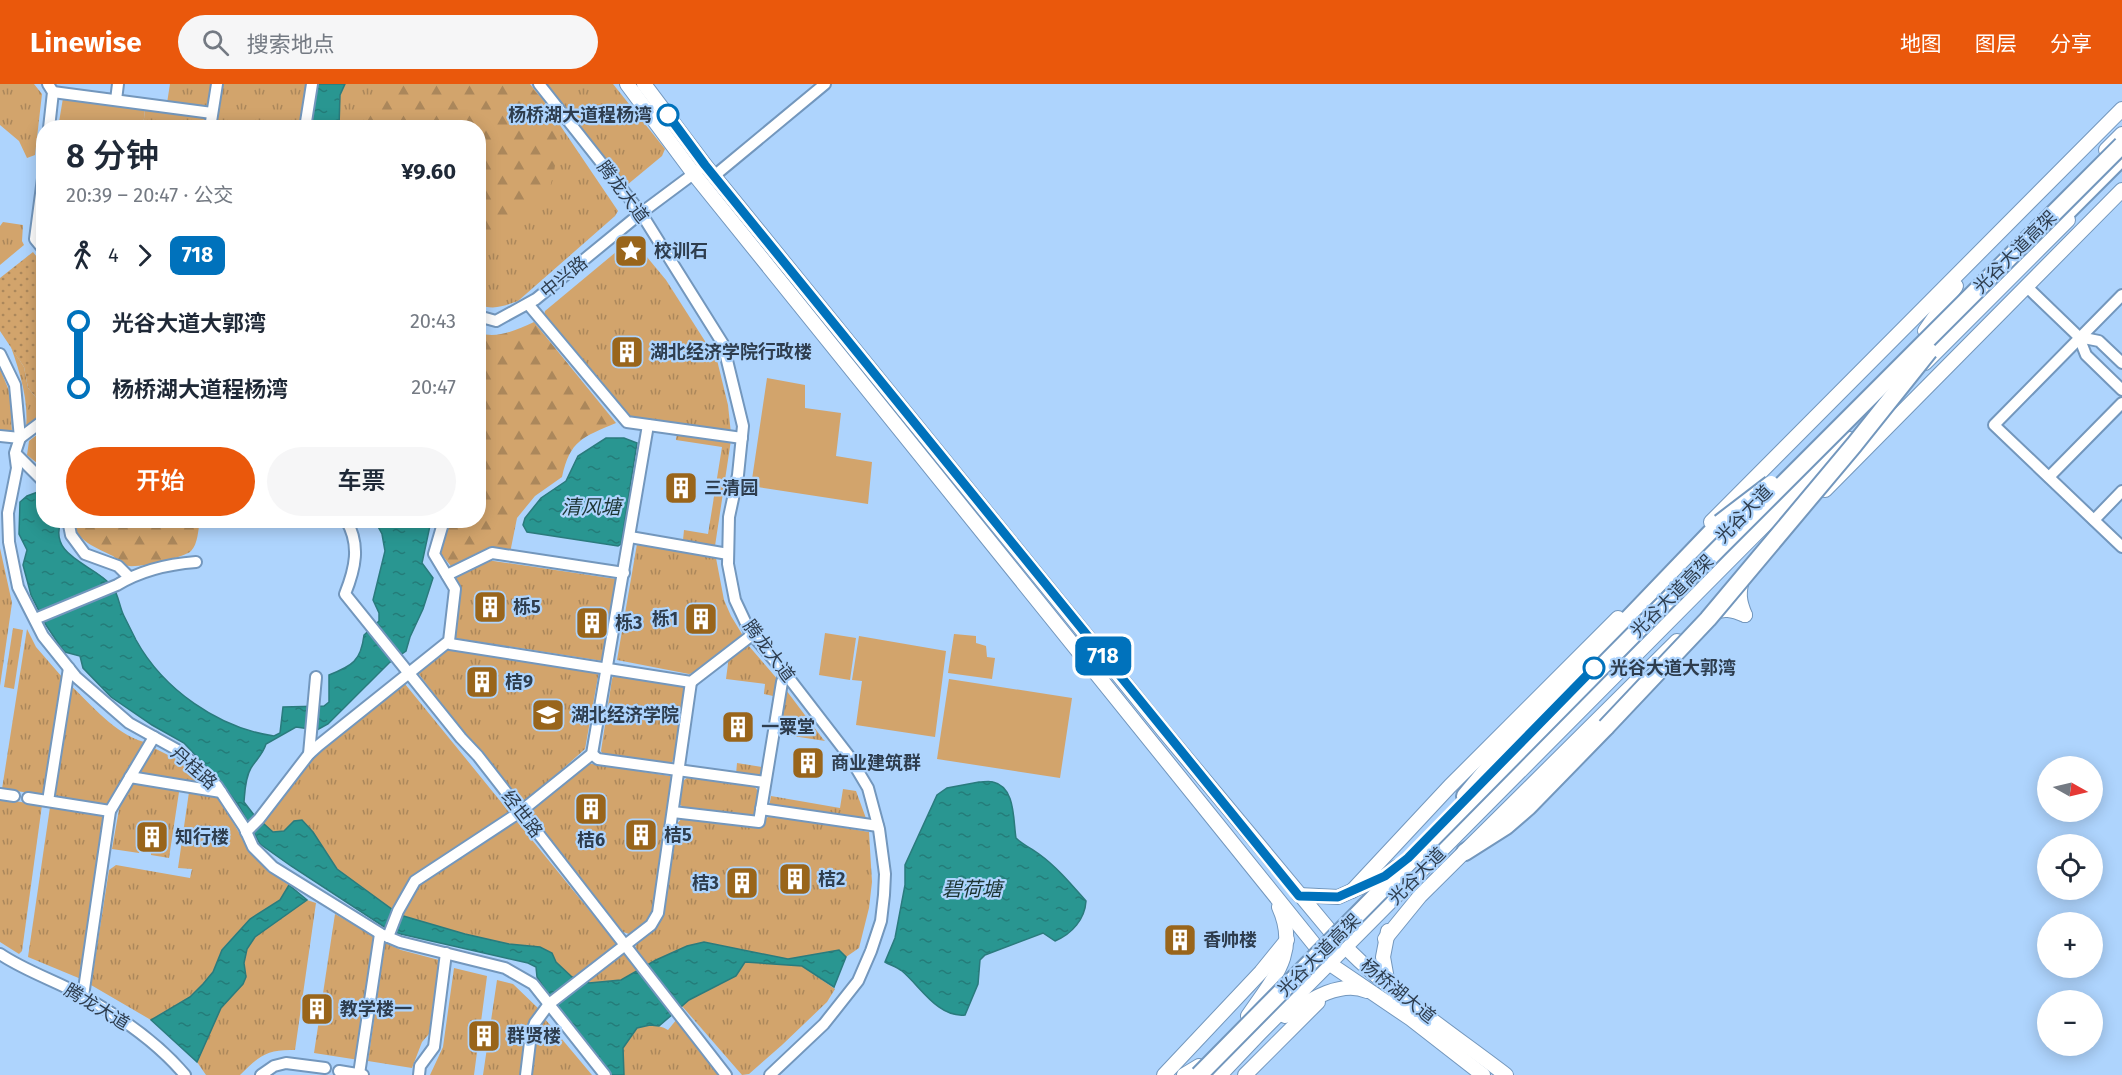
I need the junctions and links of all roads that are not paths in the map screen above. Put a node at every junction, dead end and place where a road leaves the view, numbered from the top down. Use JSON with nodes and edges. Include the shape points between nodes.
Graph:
{"nodes":[{"id":1,"x":118,"y":84,"type":"edge"},
{"id":2,"x":217,"y":84,"type":"edge"},
{"id":3,"x":312,"y":84,"type":"edge"},
{"id":4,"x":539,"y":84,"type":"edge"},
{"id":5,"x":627,"y":84,"type":"edge"},
{"id":6,"x":825,"y":84,"type":"edge"},
{"id":7,"x":50,"y":88,"type":"edge"},
{"id":8,"x":644,"y":88,"type":"edge"},
{"id":9,"x":116,"y":100,"type":"junction"},
{"id":10,"x":2122,"y":109,"type":"edge"},
{"id":11,"x":212,"y":113,"type":"junction"},
{"id":12,"x":49,"y":120,"type":"edge"},
{"id":13,"x":211,"y":120,"type":"edge"},
{"id":14,"x":306,"y":120,"type":"edge"},
{"id":15,"x":2122,"y":134,"type":"edge"},
{"id":16,"x":2122,"y":145,"type":"edge"},
{"id":17,"x":2122,"y":157,"type":"edge"},
{"id":18,"x":2122,"y":167,"type":"edge"},
{"id":19,"x":704,"y":172,"type":"junction"},
{"id":20,"x":2122,"y":190,"type":"edge"},
{"id":21,"x":640,"y":213,"type":"junction"},
{"id":22,"x":1972,"y":262,"type":"junction"},
{"id":23,"x":2042,"y":270,"type":"junction"},
{"id":24,"x":2026,"y":286,"type":"junction"},
{"id":25,"x":2122,"y":295,"type":"edge"},
{"id":26,"x":528,"y":304,"type":"junction"},
{"id":27,"x":486,"y":318,"type":"edge"},
{"id":28,"x":1966,"y":321,"type":"junction"},
{"id":29,"x":1931,"y":336,"type":"junction"},
{"id":30,"x":2079,"y":337,"type":"junction"},
{"id":31,"x":0,"y":354,"type":"edge"},
{"id":32,"x":2122,"y":363,"type":"edge"},
{"id":33,"x":2122,"y":390,"type":"edge"},
{"id":34,"x":2122,"y":403,"type":"edge"},
{"id":35,"x":1838,"y":418,"type":"junction"},
{"id":36,"x":648,"y":425,"type":"junction"},
{"id":37,"x":36,"y":426,"type":"edge"},
{"id":38,"x":0,"y":436,"type":"edge"},
{"id":39,"x":1852,"y":437,"type":"junction"},
{"id":40,"x":20,"y":438,"type":"junction"},
{"id":41,"x":742,"y":438,"type":"junction"},
{"id":42,"x":1831,"y":448,"type":"junction"},
{"id":43,"x":15,"y":453,"type":"junction"},
{"id":44,"x":36,"y":474,"type":"edge"},
{"id":45,"x":2049,"y":477,"type":"junction"},
{"id":46,"x":2122,"y":490,"type":"edge"},
{"id":47,"x":2094,"y":520,"type":"junction"},
{"id":48,"x":70,"y":528,"type":"edge"},
{"id":49,"x":350,"y":528,"type":"edge"},
{"id":50,"x":442,"y":528,"type":"edge"},
{"id":51,"x":4,"y":535,"type":"edge"},
{"id":52,"x":630,"y":537,"type":"junction"},
{"id":53,"x":2122,"y":547,"type":"edge"},
{"id":54,"x":1768,"y":548,"type":"junction"},
{"id":55,"x":728,"y":554,"type":"junction"},
{"id":56,"x":196,"y":562,"type":"dead end"},
{"id":57,"x":1745,"y":572,"type":"junction"},
{"id":58,"x":624,"y":573,"type":"junction"},
{"id":59,"x":447,"y":575,"type":"junction"},
{"id":60,"x":129,"y":578,"type":"junction"},
{"id":61,"x":37,"y":618,"type":"junction"},
{"id":62,"x":1695,"y":622,"type":"junction"},
{"id":63,"x":752,"y":635,"type":"junction"},
{"id":64,"x":449,"y":641,"type":"junction"},
{"id":65,"x":69,"y":668,"type":"junction"},
{"id":66,"x":608,"y":668,"type":"junction"},
{"id":67,"x":410,"y":673,"type":"junction"},
{"id":68,"x":785,"y":673,"type":"junction"},
{"id":69,"x":316,"y":677,"type":"dead end"},
{"id":70,"x":691,"y":682,"type":"junction"},
{"id":71,"x":154,"y":737,"type":"junction"},
{"id":72,"x":309,"y":754,"type":"junction"},
{"id":73,"x":592,"y":754,"type":"junction"},
{"id":74,"x":678,"y":770,"type":"junction"},
{"id":75,"x":130,"y":777,"type":"junction"},
{"id":76,"x":765,"y":782,"type":"junction"},
{"id":77,"x":1535,"y":784,"type":"junction"},
{"id":78,"x":221,"y":792,"type":"junction"},
{"id":79,"x":0,"y":794,"type":"edge"},
{"id":80,"x":14,"y":796,"type":"dead end"},
{"id":81,"x":28,"y":798,"type":"dead end"},
{"id":82,"x":48,"y":801,"type":"junction"},
{"id":83,"x":761,"y":809,"type":"junction"},
{"id":84,"x":110,"y":811,"type":"junction"},
{"id":85,"x":520,"y":812,"type":"junction"},
{"id":86,"x":673,"y":812,"type":"junction"},
{"id":87,"x":1451,"y":813,"type":"junction"},
{"id":88,"x":878,"y":826,"type":"junction"},
{"id":89,"x":246,"y":832,"type":"junction"},
{"id":90,"x":1459,"y":834,"type":"junction"},
{"id":91,"x":1465,"y":852,"type":"junction"},
{"id":92,"x":1408,"y":858,"type":"junction"},
{"id":93,"x":1411,"y":881,"type":"junction"},
{"id":94,"x":1352,"y":891,"type":"junction"},
{"id":95,"x":1272,"y":892,"type":"junction"},
{"id":96,"x":1299,"y":896,"type":"junction"},
{"id":97,"x":1330,"y":932,"type":"junction"},
{"id":98,"x":386,"y":934,"type":"junction"},
{"id":99,"x":1385,"y":939,"type":"junction"},
{"id":100,"x":1287,"y":940,"type":"junction"},
{"id":101,"x":626,"y":946,"type":"junction"},
{"id":102,"x":1316,"y":948,"type":"junction"},
{"id":103,"x":1345,"y":948,"type":"junction"},
{"id":104,"x":446,"y":953,"type":"junction"},
{"id":105,"x":0,"y":954,"type":"edge"},
{"id":106,"x":1330,"y":963,"type":"junction"},
{"id":107,"x":1388,"y":984,"type":"junction"},
{"id":108,"x":1325,"y":994,"type":"junction"},
{"id":109,"x":84,"y":996,"type":"junction"},
{"id":110,"x":1380,"y":997,"type":"junction"},
{"id":111,"x":551,"y":1003,"type":"junction"},
{"id":112,"x":1248,"y":1016,"type":"junction"},
{"id":113,"x":1259,"y":1034,"type":"junction"},
{"id":114,"x":325,"y":1068,"type":"dead end"},
{"id":115,"x":339,"y":1071,"type":"dead end"},
{"id":116,"x":1200,"y":1073,"type":"edge"},
{"id":117,"x":772,"y":1074,"type":"edge"},
{"id":118,"x":184,"y":1075,"type":"edge"},
{"id":119,"x":261,"y":1075,"type":"edge"},
{"id":120,"x":361,"y":1075,"type":"edge"},
{"id":121,"x":419,"y":1075,"type":"edge"},
{"id":122,"x":526,"y":1075,"type":"edge"},
{"id":123,"x":605,"y":1075,"type":"edge"},
{"id":124,"x":726,"y":1075,"type":"edge"},
{"id":125,"x":1164,"y":1075,"type":"edge"},
{"id":126,"x":1184,"y":1075,"type":"edge"},
{"id":127,"x":1220,"y":1075,"type":"edge"},
{"id":128,"x":1245,"y":1075,"type":"edge"},
{"id":129,"x":1483,"y":1075,"type":"edge"},
{"id":130,"x":1506,"y":1075,"type":"edge"}],
"edges":[{"from":1,"to":9,"type":"street"},
{"from":2,"to":11,"type":"street"},
{"from":3,"to":14,"type":"street"},
{"from":4,"to":21,"type":"street","name":"腾龙大道"},
{"from":5,"to":8,"type":"main road","name":"杨桥湖大道"},
{"from":6,"to":19,"type":"street","name":"中兴路"},
{"from":7,"to":9,"type":"street"},
{"from":7,"to":12,"type":"street"},
{"from":8,"to":19,"type":"main road","name":"杨桥湖大道"},
{"from":9,"to":11,"type":"street"},
{"from":10,"to":22,"type":"main road"},
{"from":11,"to":13,"type":"street"},
{"from":15,"to":29,"type":"main road","name":"光谷大道"},
{"from":16,"to":42,"type":"highway","name":"光谷大道高架","bridge":true},
{"from":17,"to":29,"type":"highway","name":"光谷大道高架"},
{"from":18,"to":28,"type":"main road","name":"光谷大道"},
{"from":19,"to":21,"type":"street","name":"中兴路"},
{"from":19,"to":95,"type":"main road","name":"杨桥湖大道"},
{"from":19,"to":96,"type":"main road","name":"杨桥湖大道"},
{"from":20,"to":23,"type":"main road"},
{"from":21,"to":26,"type":"street","name":"中兴路"},
{"from":21,"to":41,"type":"street","name":"腾龙大道","via":[[723,344],[743,426]]},
{"from":22,"to":29,"type":"main road"},
{"from":22,"to":94,"type":"main road","via":[[1450,786]]},
{"from":23,"to":24,"type":"main road"},
{"from":23,"to":28,"type":"main road"},
{"from":24,"to":30,"type":"street"},
{"from":24,"to":54,"type":"main road"},
{"from":25,"to":30,"type":"street"},
{"from":26,"to":27,"type":"street","name":"中兴路","via":[[496,321]]},
{"from":26,"to":36,"type":"street","via":[[627,422]]},
{"from":28,"to":39,"type":"main road","name":"光谷大道"},
{"from":29,"to":35,"type":"main road","name":"光谷大道"},
{"from":29,"to":91,"type":"highway","bridge":true,"via":[[1854,445],[1708,619],[1521,813]]},
{"from":29,"to":116,"type":"highway","name":"光谷大道高架","bridge":true},
{"from":30,"to":32,"type":"street","via":[[2099,341]]},
{"from":30,"to":33,"type":"street","via":[[2086,355]]},
{"from":30,"to":45,"type":"street","via":[[1994,425]]},
{"from":31,"to":40,"type":"street","name":"丹桂路","via":[[15,385]]},
{"from":34,"to":45,"type":"street"},
{"from":35,"to":39,"type":"main road"},
{"from":35,"to":87,"type":"main road","name":"光谷大道"},
{"from":36,"to":41,"type":"street"},
{"from":36,"to":52,"type":"street"},
{"from":37,"to":40,"type":"street"},
{"from":38,"to":40,"type":"street"},
{"from":39,"to":42,"type":"main road","name":"光谷大道"},
{"from":40,"to":43,"type":"street","name":"丹桂路"},
{"from":41,"to":55,"type":"street","name":"腾龙大道","via":[[729,517]]},
{"from":42,"to":54,"type":"main road"},
{"from":42,"to":87,"type":"highway","bridge":true,"via":[[1720,523],[1510,742]]},
{"from":42,"to":90,"type":"main road","name":"光谷大道"},
{"from":42,"to":116,"type":"highway","name":"光谷大道高架","bridge":true},
{"from":43,"to":44,"type":"street"},
{"from":43,"to":51,"type":"street","name":"丹桂路","via":[[17,468]]},
{"from":45,"to":47,"type":"street"},
{"from":46,"to":47,"type":"street"},
{"from":47,"to":53,"type":"street"},
{"from":48,"to":60,"type":"street","via":[[85,554],[118,566]]},
{"from":49,"to":67,"type":"street","name":"经世路","via":[[356,556],[345,594]]},
{"from":50,"to":59,"type":"street","via":[[434,554]]},
{"from":51,"to":61,"type":"street","name":"丹桂路","via":[[18,587]]},
{"from":52,"to":55,"type":"street"},
{"from":52,"to":58,"type":"street"},
{"from":54,"to":57,"type":"main road"},
{"from":55,"to":63,"type":"street","name":"腾龙大道","via":[[735,600]]},
{"from":56,"to":60,"type":"street","via":[[175,563]]},
{"from":57,"to":62,"type":"main road"},
{"from":57,"to":62,"type":"main road","via":[[1739,601],[1745,615],[1732,609],[1718,610]]},
{"from":58,"to":59,"type":"street","via":[[492,553]]},
{"from":58,"to":66,"type":"street"},
{"from":59,"to":64,"type":"street","via":[[456,589]]},
{"from":60,"to":61,"type":"street"},
{"from":61,"to":65,"type":"street","name":"丹桂路","via":[[44,636]]},
{"from":62,"to":77,"type":"main road"},
{"from":63,"to":68,"type":"street","name":"腾龙大道"},
{"from":63,"to":70,"type":"street"},
{"from":64,"to":66,"type":"street"},
{"from":64,"to":67,"type":"street"},
{"from":65,"to":71,"type":"street","name":"丹桂路","via":[[129,723]]},
{"from":65,"to":82,"type":"street"},
{"from":66,"to":70,"type":"street"},
{"from":66,"to":73,"type":"street"},
{"from":67,"to":72,"type":"street"},
{"from":67,"to":85,"type":"street","name":"经世路"},
{"from":68,"to":76,"type":"street"},
{"from":68,"to":88,"type":"street","name":"腾龙大道","via":[[849,756],[868,788]]},
{"from":69,"to":72,"type":"street"},
{"from":70,"to":74,"type":"street"},
{"from":71,"to":75,"type":"street"},
{"from":71,"to":78,"type":"street","name":"丹桂路","via":[[181,752]]},
{"from":72,"to":89,"type":"street"},
{"from":73,"to":74,"type":"street","via":[[598,759]]},
{"from":73,"to":85,"type":"street"},
{"from":74,"to":76,"type":"street"},
{"from":74,"to":86,"type":"street"},
{"from":75,"to":78,"type":"street"},
{"from":75,"to":84,"type":"street"},
{"from":76,"to":83,"type":"street"},
{"from":77,"to":90,"type":"main road"},
{"from":77,"to":91,"type":"main road"},
{"from":78,"to":89,"type":"street","name":"丹桂路"},
{"from":79,"to":80,"type":"street"},
{"from":81,"to":82,"type":"street"},
{"from":82,"to":84,"type":"street"},
{"from":83,"to":86,"type":"street","via":[[759,822]]},
{"from":83,"to":88,"type":"street"},
{"from":84,"to":109,"type":"street"},
{"from":85,"to":98,"type":"street","via":[[415,880]]},
{"from":85,"to":101,"type":"street","name":"经世路"},
{"from":86,"to":101,"type":"street","via":[[658,913],[651,925]]},
{"from":87,"to":92,"type":"main road","name":"光谷大道"},
{"from":88,"to":117,"type":"street","name":"腾龙大道","via":[[884,896],[871,951],[858,981],[824,1024]]},
{"from":89,"to":98,"type":"street","name":"丹桂路","via":[[253,847],[273,867]]},
{"from":90,"to":93,"type":"main road","name":"光谷大道"},
{"from":91,"to":99,"type":"main road","via":[[1420,896]]},
{"from":92,"to":94,"type":"main road","via":[[1385,876]]},
{"from":92,"to":97,"type":"main road","name":"光谷大道"},
{"from":93,"to":99,"type":"main road"},
{"from":93,"to":103,"type":"main road","name":"光谷大道"},
{"from":94,"to":96,"type":"main road","via":[[1338,897]]},
{"from":95,"to":100,"type":"main road","via":[[1285,921]]},
{"from":95,"to":102,"type":"main road","name":"杨桥湖大道"},
{"from":96,"to":97,"type":"main road","name":"杨桥湖大道"},
{"from":97,"to":102,"type":"main road","name":"光谷大道"},
{"from":97,"to":103,"type":"main road","name":"杨桥湖大道"},
{"from":98,"to":104,"type":"street","name":"丹桂路"},
{"from":98,"to":120,"type":"street"},
{"from":99,"to":107,"type":"main road","via":[[1383,957]]},
{"from":100,"to":112,"type":"main road","via":[[1282,965]]},
{"from":100,"to":125,"type":"main road"},
{"from":101,"to":111,"type":"street"},
{"from":101,"to":124,"type":"street","name":"经世路"},
{"from":102,"to":106,"type":"main road","name":"杨桥湖大道"},
{"from":102,"to":112,"type":"main road","name":"光谷大道"},
{"from":103,"to":106,"type":"main road","name":"光谷大道"},
{"from":103,"to":107,"type":"main road","name":"杨桥湖大道"},
{"from":104,"to":111,"type":"street","name":"丹桂路","via":[[505,968],[533,984]]},
{"from":104,"to":121,"type":"street","via":[[434,1047],[420,1066]]},
{"from":105,"to":109,"type":"street","name":"腾龙大道"},
{"from":106,"to":110,"type":"main road","name":"杨桥湖大道"},
{"from":106,"to":113,"type":"main road","name":"光谷大道"},
{"from":107,"to":130,"type":"main road","name":"杨桥湖大道"},
{"from":108,"to":110,"type":"main road","via":[[1362,989]]},
{"from":108,"to":113,"type":"main road","via":[[1312,998]]},
{"from":108,"to":128,"type":"main road"},
{"from":109,"to":118,"type":"street","name":"腾龙大道","via":[[169,1056]]},
{"from":110,"to":129,"type":"main road","name":"杨桥湖大道"},
{"from":111,"to":122,"type":"street","via":[[531,1034]]},
{"from":111,"to":123,"type":"street","name":"丹桂路"},
{"from":112,"to":116,"type":"main road","name":"光谷大道"},
{"from":113,"to":127,"type":"main road","name":"光谷大道"},
{"from":114,"to":119,"type":"street","via":[[286,1063]]},
{"from":115,"to":120,"type":"street"},
{"from":116,"to":126,"type":"main road","name":"光谷大道"}]}
